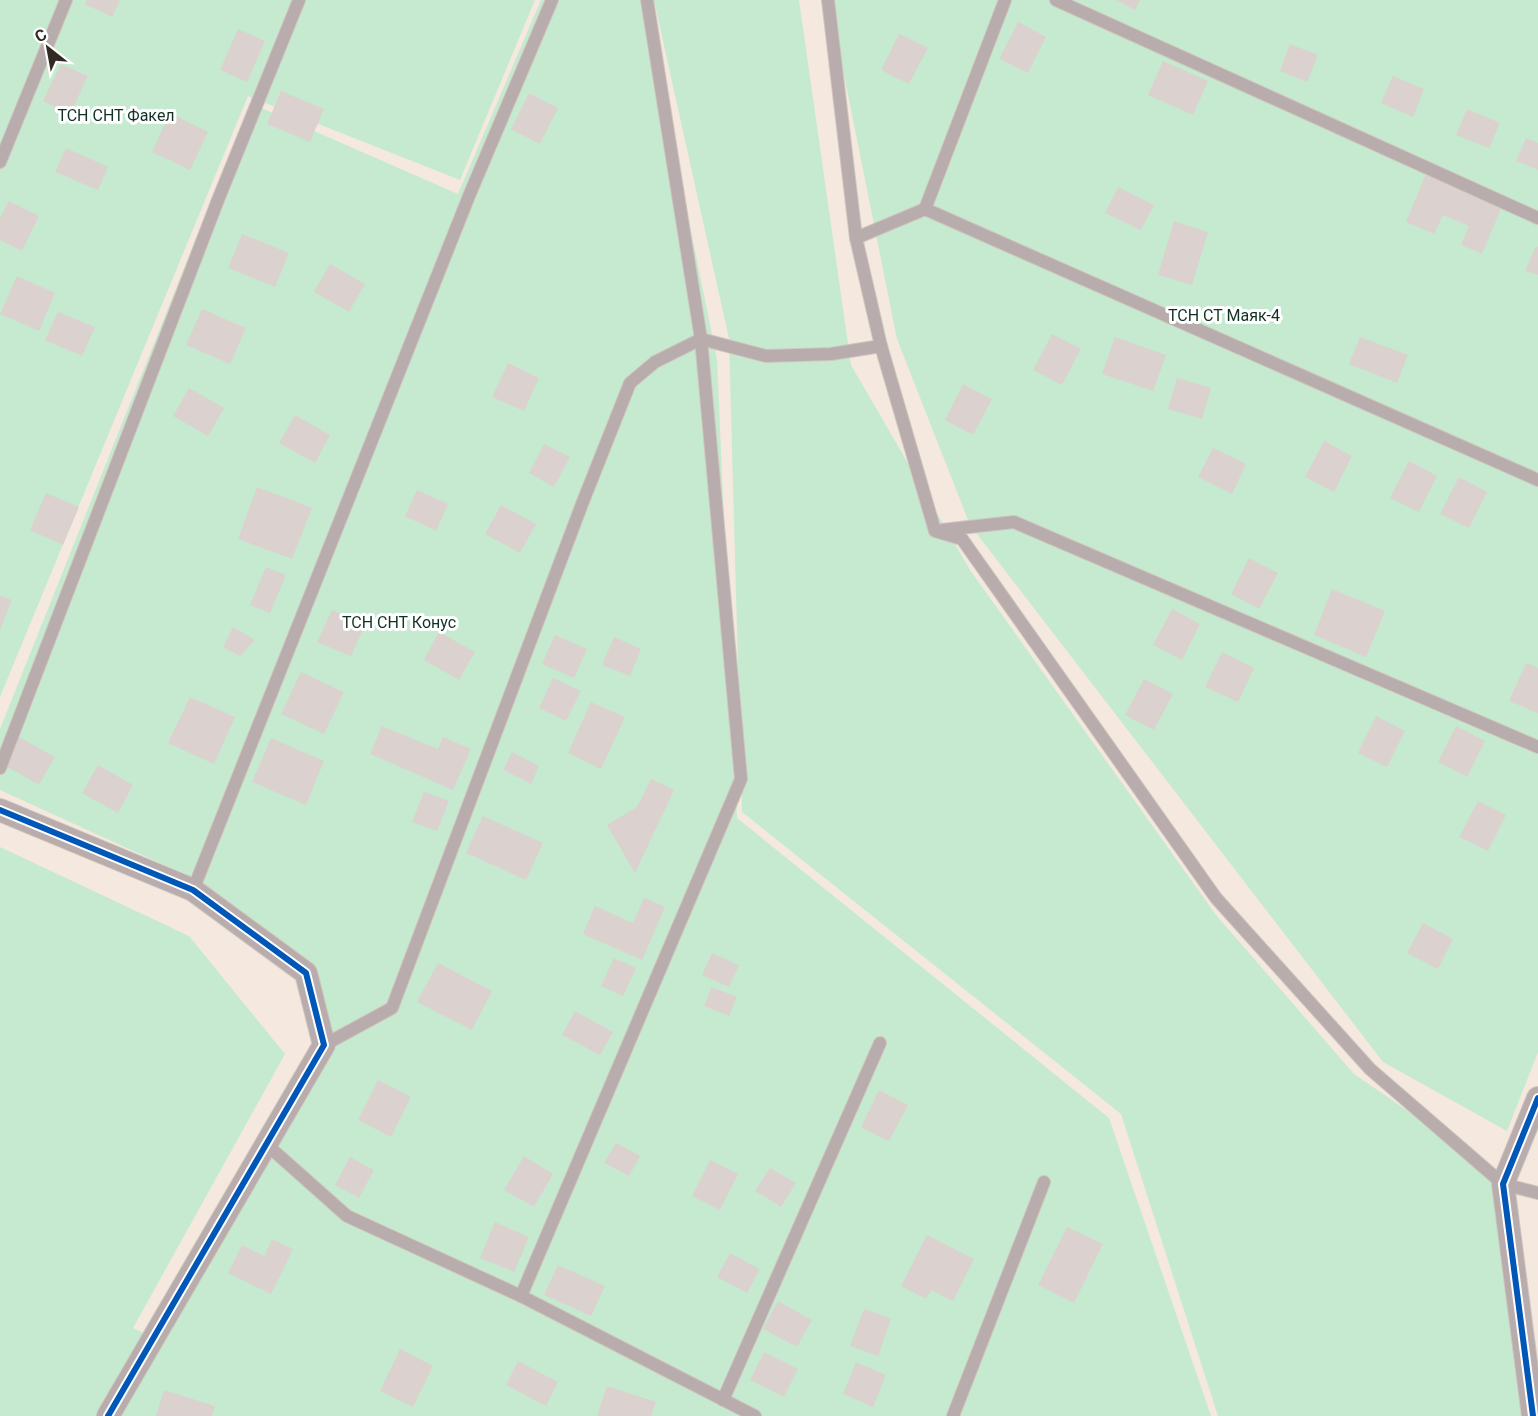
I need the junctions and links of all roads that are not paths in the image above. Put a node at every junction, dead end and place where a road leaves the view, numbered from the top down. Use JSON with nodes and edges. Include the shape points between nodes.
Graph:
{"nodes":[{"id":1,"x":66,"y":0,"type":"edge"},
{"id":2,"x":299,"y":0,"type":"edge"},
{"id":3,"x":552,"y":0,"type":"edge"},
{"id":4,"x":647,"y":0,"type":"edge"},
{"id":5,"x":828,"y":0,"type":"edge"},
{"id":6,"x":1005,"y":0,"type":"edge"},
{"id":7,"x":1056,"y":0,"type":"edge"},
{"id":8,"x":0,"y":162,"type":"edge"},
{"id":9,"x":926,"y":209,"type":"junction"},
{"id":10,"x":1538,"y":218,"type":"edge"},
{"id":11,"x":856,"y":238,"type":"junction"},
{"id":12,"x":701,"y":339,"type":"junction"},
{"id":13,"x":881,"y":346,"type":"junction"},
{"id":14,"x":1538,"y":480,"type":"edge"},
{"id":15,"x":935,"y":531,"type":"junction"},
{"id":16,"x":1538,"y":747,"type":"edge"},
{"id":17,"x":0,"y":768,"type":"edge"},
{"id":18,"x":0,"y":810,"type":"edge"},
{"id":19,"x":193,"y":890,"type":"junction"},
{"id":20,"x":880,"y":1043,"type":"dead end"},
{"id":21,"x":324,"y":1045,"type":"junction"},
{"id":22,"x":1538,"y":1098,"type":"edge"},
{"id":23,"x":266,"y":1144,"type":"junction"},
{"id":24,"x":1044,"y":1182,"type":"dead end"},
{"id":25,"x":1503,"y":1184,"type":"junction"},
{"id":26,"x":1538,"y":1193,"type":"edge"},
{"id":27,"x":521,"y":1296,"type":"junction"},
{"id":28,"x":723,"y":1400,"type":"junction"},
{"id":29,"x":108,"y":1416,"type":"edge"},
{"id":30,"x":755,"y":1416,"type":"edge"},
{"id":31,"x":953,"y":1416,"type":"edge"},
{"id":32,"x":1533,"y":1416,"type":"edge"}],
"edges":[{"from":1,"to":8,"type":"lane"},
{"from":2,"to":17,"type":"lane"},
{"from":3,"to":19,"type":"lane","via":[[469,196]]},
{"from":4,"to":12,"type":"lane"},
{"from":5,"to":11,"type":"lane"},
{"from":6,"to":9,"type":"lane"},
{"from":7,"to":10,"type":"lane"},
{"from":9,"to":11,"type":"lane"},
{"from":9,"to":14,"type":"lane"},
{"from":11,"to":13,"type":"lane"},
{"from":12,"to":13,"type":"lane","via":[[766,356],[831,354]]},
{"from":12,"to":21,"type":"lane","via":[[655,362],[630,383],[392,1008]]},
{"from":12,"to":27,"type":"lane","via":[[741,779]]},
{"from":13,"to":15,"type":"lane"},
{"from":15,"to":16,"type":"lane","via":[[1014,522]]},
{"from":15,"to":25,"type":"lane","via":[[962,539],[1216,898],[1370,1068]]},
{"from":18,"to":19,"type":"street"},
{"from":19,"to":21,"type":"street","via":[[306,973]]},
{"from":20,"to":28,"type":"lane"},
{"from":21,"to":23,"type":"street"},
{"from":22,"to":25,"type":"street"},
{"from":23,"to":27,"type":"lane","via":[[347,1216]]},
{"from":23,"to":29,"type":"street"},
{"from":24,"to":31,"type":"lane"},
{"from":25,"to":26,"type":"lane"},
{"from":25,"to":32,"type":"street"},
{"from":27,"to":28,"type":"lane"},
{"from":28,"to":30,"type":"lane"}]}
